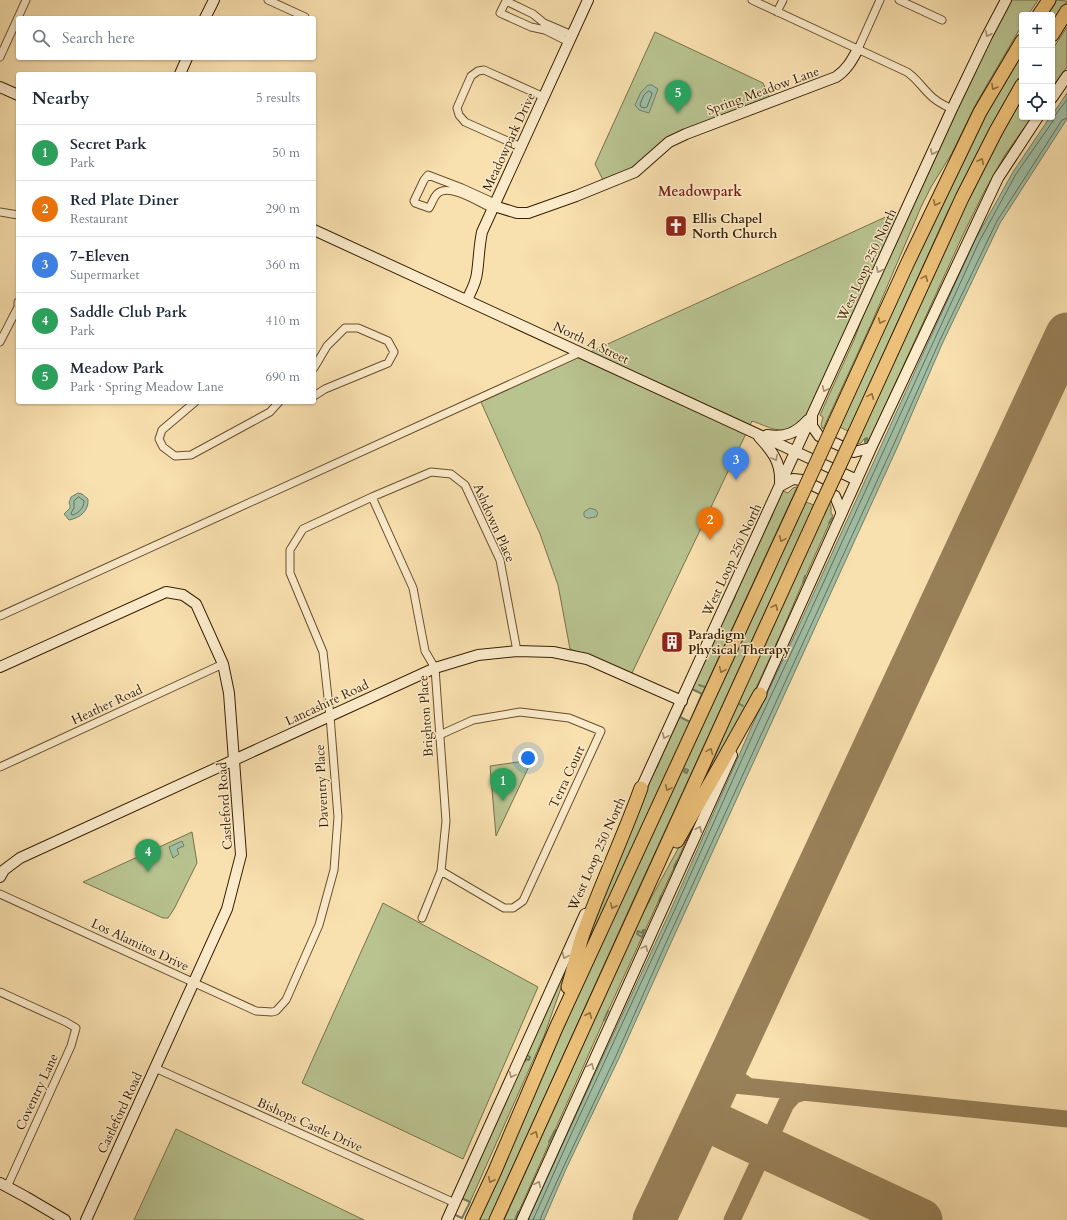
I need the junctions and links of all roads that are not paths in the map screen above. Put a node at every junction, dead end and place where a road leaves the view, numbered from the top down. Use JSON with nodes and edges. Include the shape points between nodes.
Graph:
{"nodes":[{"id":1,"x":26,"y":0,"type":"edge"},
{"id":2,"x":214,"y":0,"type":"edge"},
{"id":3,"x":268,"y":0,"type":"edge"},
{"id":4,"x":588,"y":0,"type":"edge"},
{"id":5,"x":752,"y":0,"type":"edge"},
{"id":6,"x":782,"y":0,"type":"edge"},
{"id":7,"x":880,"y":0,"type":"edge"},
{"id":8,"x":899,"y":0,"type":"edge"},
{"id":9,"x":1006,"y":0,"type":"edge"},
{"id":10,"x":1049,"y":0,"type":"edge"},
{"id":11,"x":777,"y":12,"type":"junction"},
{"id":12,"x":1041,"y":12,"type":"edge"},
{"id":13,"x":1067,"y":12,"type":"edge"},
{"id":14,"x":19,"y":16,"type":"edge"},
{"id":15,"x":206,"y":16,"type":"edge"},
{"id":16,"x":303,"y":16,"type":"edge"},
{"id":17,"x":942,"y":20,"type":"dead end"},
{"id":18,"x":16,"y":22,"type":"edge"},
{"id":19,"x":541,"y":25,"type":"junction"},
{"id":20,"x":1055,"y":30,"type":"edge"},
{"id":21,"x":571,"y":39,"type":"junction"},
{"id":22,"x":1019,"y":46,"type":"edge"},
{"id":23,"x":858,"y":48,"type":"junction"},
{"id":24,"x":0,"y":57,"type":"edge"},
{"id":25,"x":186,"y":60,"type":"edge"},
{"id":26,"x":181,"y":72,"type":"edge"},
{"id":27,"x":1067,"y":76,"type":"edge"},
{"id":28,"x":0,"y":87,"type":"edge"},
{"id":29,"x":1019,"y":90,"type":"edge"},
{"id":30,"x":16,"y":94,"type":"edge"},
{"id":31,"x":1055,"y":94,"type":"edge"},
{"id":32,"x":544,"y":97,"type":"junction"},
{"id":33,"x":952,"y":109,"type":"junction"},
{"id":34,"x":1036,"y":120,"type":"edge"},
{"id":35,"x":521,"y":146,"type":"junction"},
{"id":36,"x":450,"y":187,"type":"junction"},
{"id":37,"x":494,"y":206,"type":"junction"},
{"id":38,"x":0,"y":212,"type":"edge"},
{"id":39,"x":16,"y":215,"type":"edge"},
{"id":40,"x":316,"y":231,"type":"edge"},
{"id":41,"x":467,"y":300,"type":"junction"},
{"id":42,"x":16,"y":311,"type":"edge"},
{"id":43,"x":0,"y":342,"type":"edge"},
{"id":44,"x":581,"y":352,"type":"junction"},
{"id":45,"x":316,"y":365,"type":"edge"},
{"id":46,"x":316,"y":395,"type":"edge"},
{"id":47,"x":193,"y":404,"type":"edge"},
{"id":48,"x":277,"y":404,"type":"edge"},
{"id":49,"x":812,"y":416,"type":"junction"},
{"id":50,"x":757,"y":434,"type":"junction"},
{"id":51,"x":872,"y":446,"type":"junction"},
{"id":52,"x":796,"y":452,"type":"junction"},
{"id":53,"x":857,"y":480,"type":"junction"},
{"id":54,"x":780,"y":486,"type":"junction"},
{"id":55,"x":372,"y":497,"type":"junction"},
{"id":56,"x":841,"y":515,"type":"junction"},
{"id":57,"x":290,"y":550,"type":"joint"},
{"id":58,"x":0,"y":616,"type":"edge"},
{"id":59,"x":517,"y":651,"type":"junction"},
{"id":60,"x":223,"y":664,"type":"junction"},
{"id":61,"x":0,"y":667,"type":"edge"},
{"id":62,"x":435,"y":668,"type":"junction"},
{"id":63,"x":760,"y":694,"type":"junction"},
{"id":64,"x":682,"y":700,"type":"junction"},
{"id":65,"x":330,"y":716,"type":"junction"},
{"id":66,"x":439,"y":736,"type":"junction"},
{"id":67,"x":235,"y":760,"type":"junction"},
{"id":68,"x":0,"y":766,"type":"edge"},
{"id":69,"x":641,"y":788,"type":"junction"},
{"id":70,"x":441,"y":871,"type":"junction"},
{"id":71,"x":0,"y":876,"type":"edge"},
{"id":72,"x":0,"y":894,"type":"edge"},
{"id":73,"x":422,"y":918,"type":"dead end"},
{"id":74,"x":630,"y":926,"type":"junction"},
{"id":75,"x":194,"y":983,"type":"junction"},
{"id":76,"x":0,"y":992,"type":"edge"},
{"id":77,"x":272,"y":1012,"type":"joint"},
{"id":78,"x":556,"y":1028,"type":"junction"},
{"id":79,"x":155,"y":1068,"type":"junction"},
{"id":80,"x":4,"y":1185,"type":"edge"},
{"id":81,"x":455,"y":1203,"type":"junction"},
{"id":82,"x":65,"y":1220,"type":"edge"},
{"id":83,"x":86,"y":1220,"type":"edge"},
{"id":84,"x":447,"y":1220,"type":"edge"},
{"id":85,"x":472,"y":1220,"type":"edge"},
{"id":86,"x":496,"y":1220,"type":"edge"},
{"id":87,"x":522,"y":1220,"type":"edge"}],
"edges":[{"from":1,"to":14,"type":"street"},
{"from":2,"to":15,"type":"main road"},
{"from":3,"to":16,"type":"street"},
{"from":4,"to":21,"type":"main road","name":"Meadowpark Drive"},
{"from":5,"to":11,"type":"street"},
{"from":6,"to":11,"type":"street"},
{"from":7,"to":23,"type":"street"},
{"from":8,"to":17,"type":"street"},
{"from":9,"to":33,"type":"main road","name":"West Loop 250 North","one_way":true},
{"from":10,"to":12,"type":"highway"},
{"from":11,"to":23,"type":"street"},
{"from":13,"to":20,"type":"highway"},
{"from":18,"to":24,"type":"street"},
{"from":19,"to":19,"type":"street","via":[[538,16],[506,1],[500,13],[530,27]]},
{"from":19,"to":21,"type":"street"},
{"from":21,"to":32,"type":"main road","name":"Meadowpark Drive"},
{"from":22,"to":78,"type":"highway","one_way":true,"bridge":true,"via":[[980,112],[908,262]]},
{"from":23,"to":33,"type":"street","via":[[907,72],[936,101]]},
{"from":23,"to":37,"type":"main road","name":"Spring Meadow Lane","via":[[848,67],[836,77],[671,141],[634,173],[528,213],[517,213]]},
{"from":25,"to":26,"type":"main road"},
{"from":27,"to":31,"type":"main road"},
{"from":28,"to":30,"type":"main road"},
{"from":74,"to":29,"type":"highway","one_way":true,"bridge":true,"via":[[962,198]]},
{"from":32,"to":35,"type":"main road","name":"Meadowpark Drive"},
{"from":32,"to":35,"type":"street","via":[[484,70],[471,76],[457,108],[460,118]]},
{"from":33,"to":49,"type":"main road","name":"West Loop 250 North","one_way":true},
{"from":34,"to":51,"type":"main road","via":[[998,178]]},
{"from":35,"to":37,"type":"main road","name":"Meadowpark Drive"},
{"from":36,"to":36,"type":"street","via":[[427,175],[414,202],[429,208],[437,194]]},
{"from":36,"to":37,"type":"street"},
{"from":37,"to":41,"type":"main road","name":"Meadowpark Drive","via":[[482,232],[477,274]]},
{"from":38,"to":39,"type":"street"},
{"from":40,"to":41,"type":"main road","name":"North A Street"},
{"from":41,"to":44,"type":"main road","name":"North A Street"},
{"from":42,"to":43,"type":"street"},
{"from":44,"to":50,"type":"main road","name":"North A Street"},
{"from":44,"to":58,"type":"street"},
{"from":45,"to":46,"type":"street","via":[[327,346],[345,328],[358,328],[388,341],[394,352],[388,363]]},
{"from":47,"to":48,"type":"street","via":[[162,430],[159,439],[163,447],[175,456],[191,455],[270,412]]},
{"from":49,"to":50,"type":"main road","via":[[802,427],[782,437]]},
{"from":49,"to":51,"type":"main road","via":[[812,426],[819,436],[854,452]]},
{"from":49,"to":52,"type":"main road","name":"West Loop 250 North"},
{"from":50,"to":52,"type":"main road","name":"North A Street"},
{"from":50,"to":54,"type":"main road","one_way":true,"via":[[777,461]]},
{"from":51,"to":53,"type":"main road"},
{"from":52,"to":53,"type":"main road","name":"North A Street"},
{"from":52,"to":54,"type":"main road","name":"West Loop 250 North"},
{"from":53,"to":56,"type":"main road"},
{"from":54,"to":56,"type":"main road","via":[[792,479],[802,480],[835,496]]},
{"from":54,"to":64,"type":"main road","name":"West Loop 250 North"},
{"from":55,"to":57,"type":"street","name":"Ashdown Place","via":[[303,529]]},
{"from":55,"to":59,"type":"street","name":"Ashdown Place","via":[[430,472],[451,474],[465,485],[500,560]]},
{"from":55,"to":62,"type":"street","name":"Brighton Place","via":[[413,588],[425,651]]},
{"from":56,"to":63,"type":"main road"},
{"from":57,"to":65,"type":"street","name":"Daventry Place","via":[[290,573],[323,652]]},
{"from":59,"to":62,"type":"main road","name":"Lancashire Road","via":[[478,655]]},
{"from":59,"to":64,"type":"main road","name":"Lancashire Road","via":[[552,652],[587,660]]},
{"from":60,"to":61,"type":"main road","name":"Castleford Road","via":[[196,604],[183,595],[166,592]]},
{"from":60,"to":67,"type":"main road","name":"Castleford Road","via":[[229,693]]},
{"from":60,"to":68,"type":"street","name":"Heather Road"},
{"from":62,"to":65,"type":"main road","name":"Lancashire Road"},
{"from":62,"to":66,"type":"street","name":"Brighton Place"},
{"from":63,"to":74,"type":"highway"},
{"from":87,"to":63,"type":"main road","one_way":true},
{"from":64,"to":69,"type":"main road","name":"West Loop 250 North","one_way":true},
{"from":65,"to":67,"type":"main road","name":"Lancashire Road"},
{"from":65,"to":77,"type":"street","name":"Daventry Place","via":[[338,817],[334,870],[319,925],[286,1000]]},
{"from":66,"to":70,"type":"street","name":"Brighton Place","via":[[446,820]]},
{"from":66,"to":70,"type":"street","name":"Terra Court","via":[[473,720],[520,712],[569,718],[601,731],[523,900],[513,908],[504,908]]},
{"from":67,"to":71,"type":"main road","name":"Lancashire Road","via":[[20,858]]},
{"from":67,"to":75,"type":"main road","name":"Castleford Road","via":[[241,855],[226,912]]},
{"from":69,"to":78,"type":"highway","via":[[582,937]]},
{"from":69,"to":81,"type":"main road","name":"West Loop 250 North","one_way":true},
{"from":70,"to":73,"type":"street","name":"Brighton Place"},
{"from":72,"to":75,"type":"street","name":"Los Alamitos Drive"},
{"from":86,"to":74,"type":"highway","one_way":true},
{"from":75,"to":77,"type":"street","name":"Los Alamitos Drive","via":[[256,1011]]},
{"from":75,"to":79,"type":"main road","name":"Castleford Road"},
{"from":76,"to":80,"type":"street","name":"Coventry Lane","via":[[76,1028],[72,1046]]},
{"from":78,"to":85,"type":"highway","one_way":true},
{"from":79,"to":81,"type":"street","name":"Bishops Castle Drive"},
{"from":79,"to":83,"type":"main road","name":"Castleford Road"},
{"from":80,"to":82,"type":"main road"},
{"from":81,"to":84,"type":"main road","name":"West Loop 250 North"}]}
